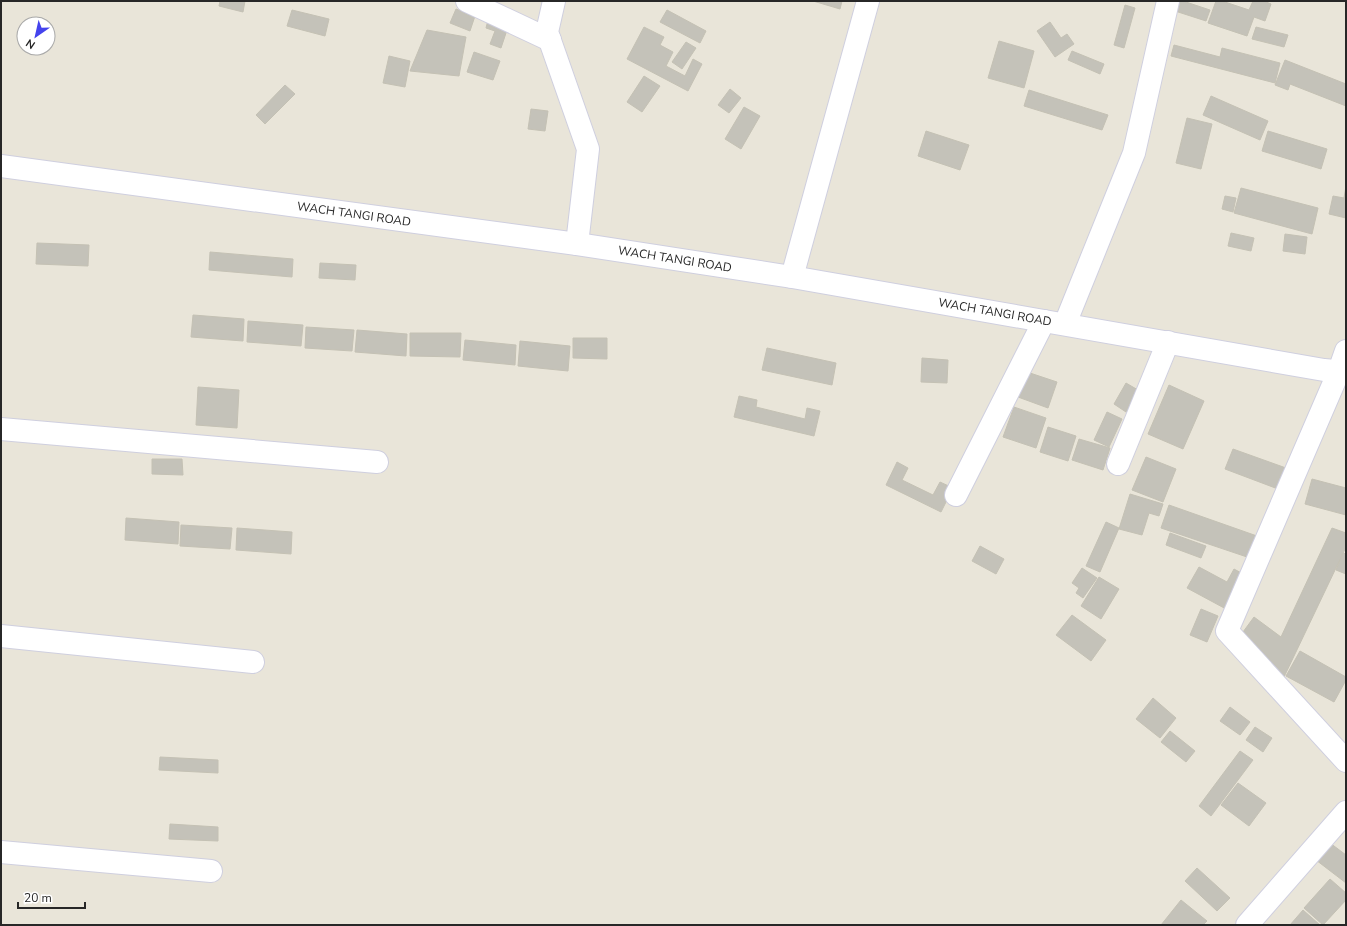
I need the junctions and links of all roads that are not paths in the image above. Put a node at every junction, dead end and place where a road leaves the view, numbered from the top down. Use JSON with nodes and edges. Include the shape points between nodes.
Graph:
{"nodes":[{"id":1,"x":467,"y":1,"type":"edge"},
{"id":2,"x":554,"y":1,"type":"edge"},
{"id":3,"x":868,"y":1,"type":"edge"},
{"id":4,"x":1168,"y":1,"type":"edge"},
{"id":5,"x":550,"y":40,"type":"junction"},
{"id":6,"x":1,"y":166,"type":"edge"},
{"id":7,"x":577,"y":244,"type":"junction"},
{"id":8,"x":792,"y":277,"type":"junction"},
{"id":9,"x":1044,"y":321,"type":"junction"},
{"id":10,"x":1065,"y":324,"type":"junction"},
{"id":11,"x":1168,"y":342,"type":"junction"},
{"id":12,"x":1344,"y":365,"type":"edge"},
{"id":13,"x":1,"y":429,"type":"edge"},
{"id":14,"x":377,"y":462,"type":"dead end"},
{"id":15,"x":1118,"y":464,"type":"dead end"},
{"id":16,"x":956,"y":494,"type":"dead end"},
{"id":17,"x":1,"y":636,"type":"edge"},
{"id":18,"x":253,"y":662,"type":"dead end"},
{"id":19,"x":1346,"y":761,"type":"edge"},
{"id":20,"x":1346,"y":812,"type":"edge"},
{"id":21,"x":1,"y":852,"type":"edge"},
{"id":22,"x":211,"y":871,"type":"dead end"},
{"id":23,"x":1247,"y":925,"type":"edge"}],
"edges":[{"from":1,"to":5,"type":"street"},
{"from":2,"to":5,"type":"street","via":[[547,32]]},
{"from":3,"to":8,"type":"street"},
{"from":4,"to":10,"type":"street","via":[[1134,153]]},
{"from":5,"to":7,"type":"street","via":[[588,149]]},
{"from":6,"to":7,"type":"street","name":"WACH TANGI ROAD"},
{"from":7,"to":8,"type":"street","name":"WACH TANGI ROAD"},
{"from":8,"to":9,"type":"street","name":"WACH TANGI ROAD"},
{"from":9,"to":10,"type":"street","name":"WACH TANGI ROAD"},
{"from":9,"to":16,"type":"street"},
{"from":10,"to":11,"type":"street","name":"WACH TANGI ROAD"},
{"from":11,"to":12,"type":"street","name":"WACH TANGI ROAD","via":[[1324,370]]},
{"from":11,"to":15,"type":"street"},
{"from":12,"to":19,"type":"street","via":[[1227,631]]},
{"from":13,"to":14,"type":"street"},
{"from":17,"to":18,"type":"street"},
{"from":20,"to":23,"type":"street"},
{"from":21,"to":22,"type":"street"}]}
